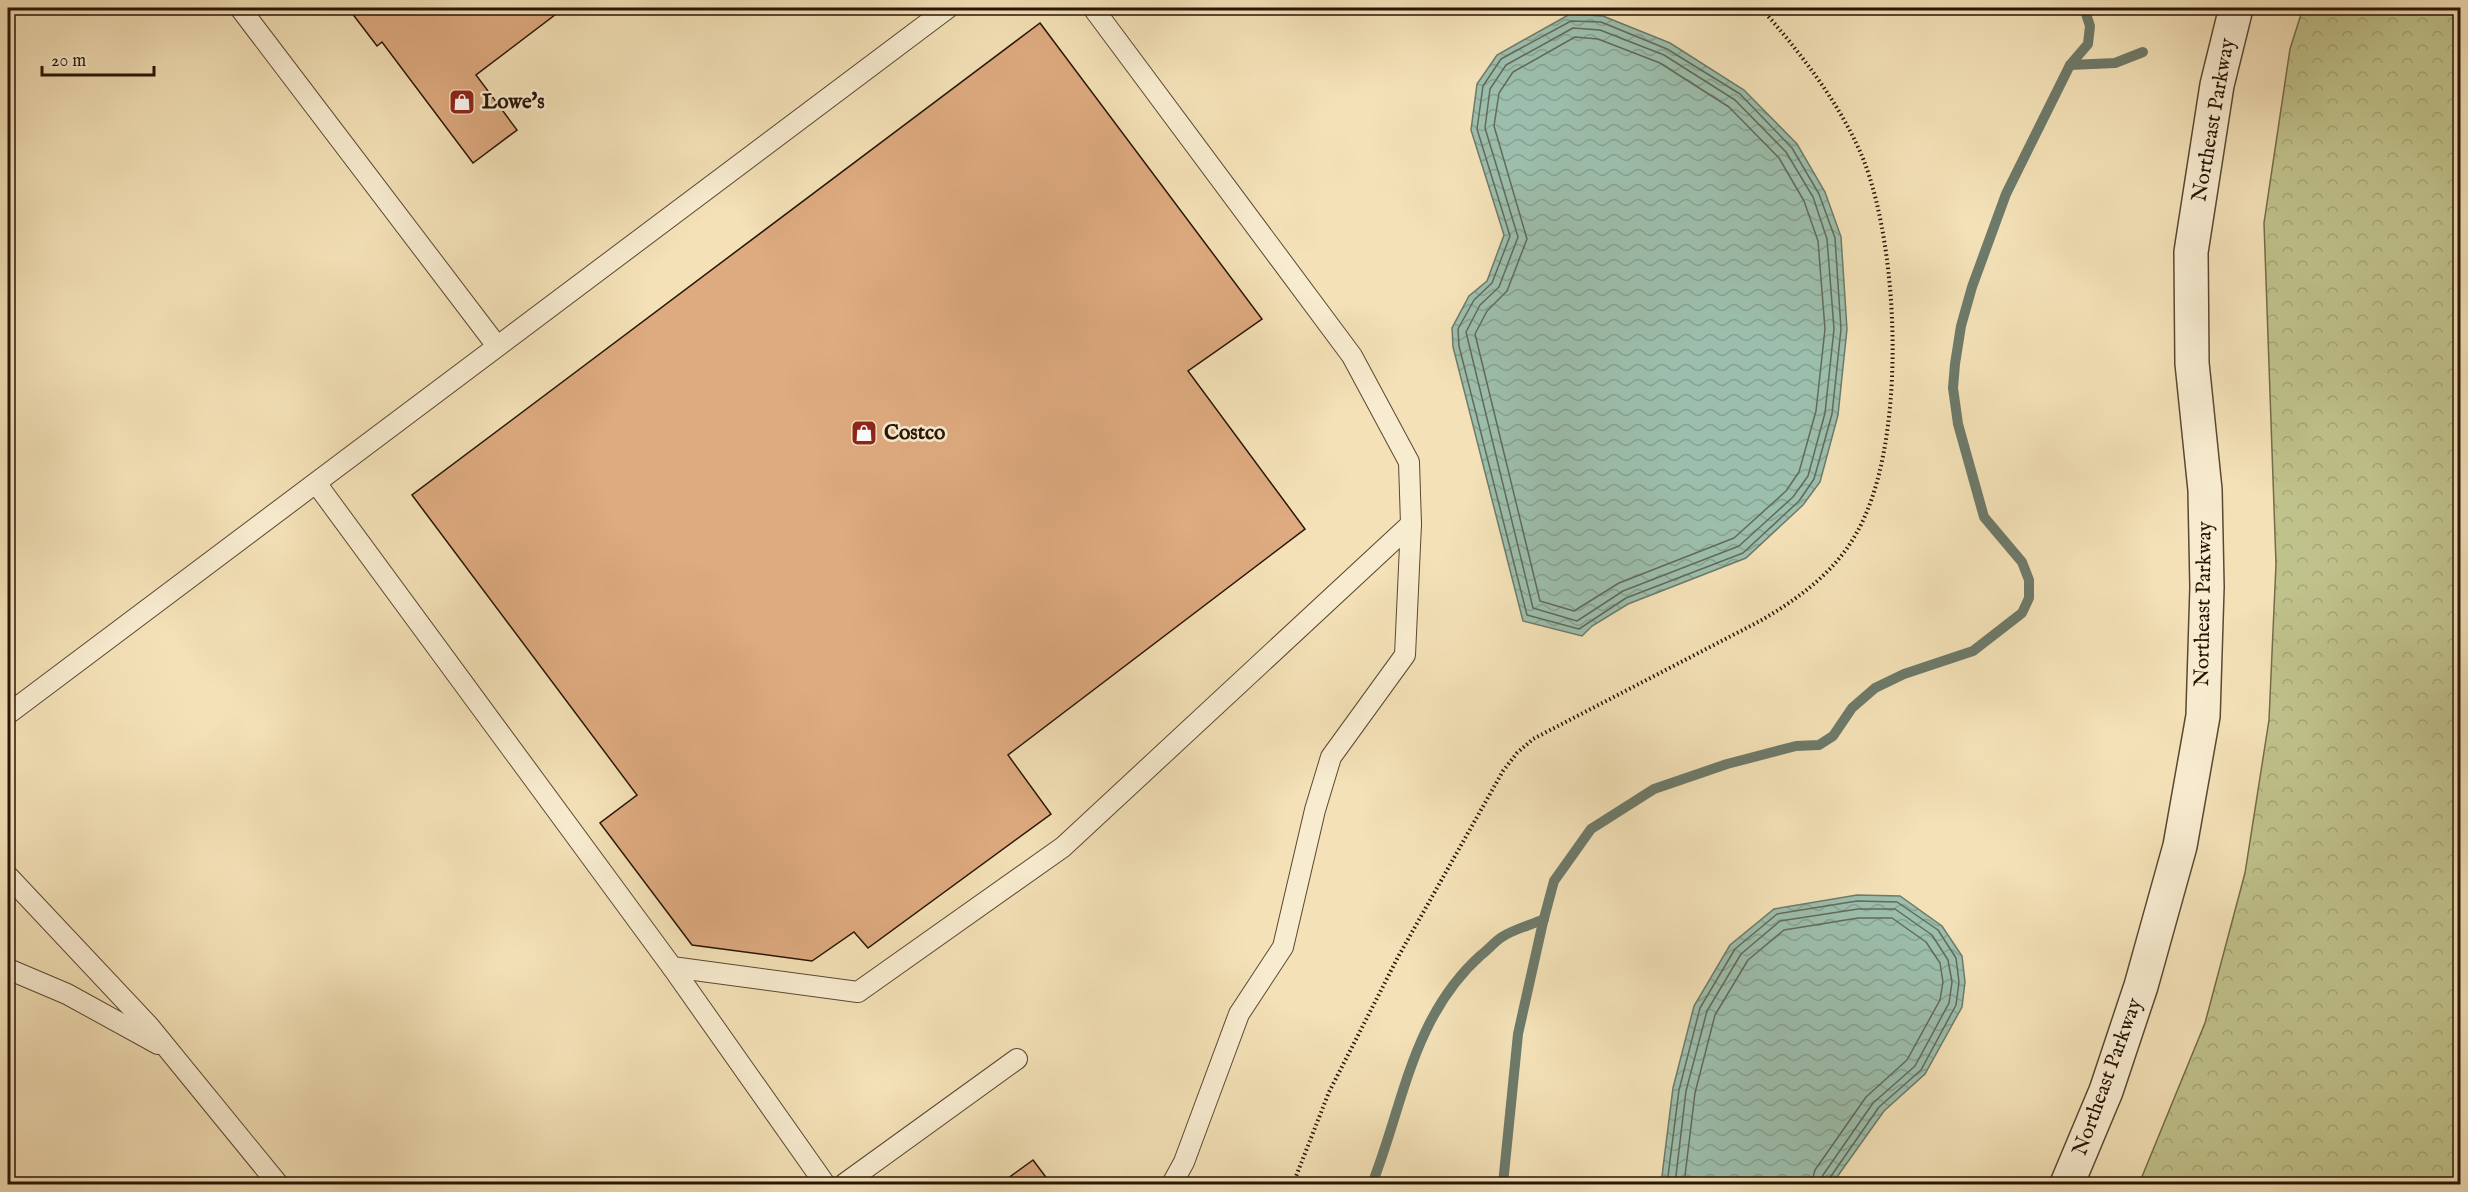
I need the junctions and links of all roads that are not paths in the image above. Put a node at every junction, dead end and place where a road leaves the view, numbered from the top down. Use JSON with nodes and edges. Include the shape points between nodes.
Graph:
{"nodes":[{"id":1,"x":240,"y":8,"type":"edge"},
{"id":2,"x":948,"y":8,"type":"edge"},
{"id":3,"x":1093,"y":8,"type":"edge"},
{"id":4,"x":2236,"y":8,"type":"edge"},
{"id":5,"x":497,"y":346,"type":"junction"},
{"id":6,"x":315,"y":483,"type":"junction"},
{"id":7,"x":1411,"y":524,"type":"junction"},
{"id":8,"x":8,"y":714,"type":"edge"},
{"id":9,"x":8,"y":876,"type":"edge"},
{"id":10,"x":672,"y":968,"type":"junction"},
{"id":11,"x":8,"y":969,"type":"edge"},
{"id":12,"x":169,"y":1050,"type":"junction"},
{"id":13,"x":1017,"y":1059,"type":"dead end"},
{"id":14,"x":278,"y":1185,"type":"edge"},
{"id":15,"x":825,"y":1185,"type":"edge"},
{"id":16,"x":844,"y":1185,"type":"edge"},
{"id":17,"x":1172,"y":1185,"type":"edge"},
{"id":18,"x":2067,"y":1185,"type":"edge"}],
"edges":[{"from":1,"to":5,"type":"lane"},
{"from":2,"to":5,"type":"lane"},
{"from":3,"to":7,"type":"lane","via":[[1352,356],[1409,462]]},
{"from":4,"to":18,"type":"street","name":"Northeast Parkway","via":[[2217,85],[2192,252],[2192,363],[2205,490],[2203,716],[2180,846],[2141,986],[2106,1090]]},
{"from":5,"to":6,"type":"lane"},
{"from":6,"to":8,"type":"lane"},
{"from":6,"to":10,"type":"lane"},
{"from":7,"to":10,"type":"lane","via":[[1063,847],[858,992]]},
{"from":7,"to":17,"type":"lane","via":[[1405,655],[1331,757],[1283,947],[1239,1014]]},
{"from":9,"to":12,"type":"lane"},
{"from":10,"to":15,"type":"lane"},
{"from":11,"to":12,"type":"lane","via":[[67,994]]},
{"from":12,"to":14,"type":"lane"},
{"from":13,"to":16,"type":"lane"}]}
